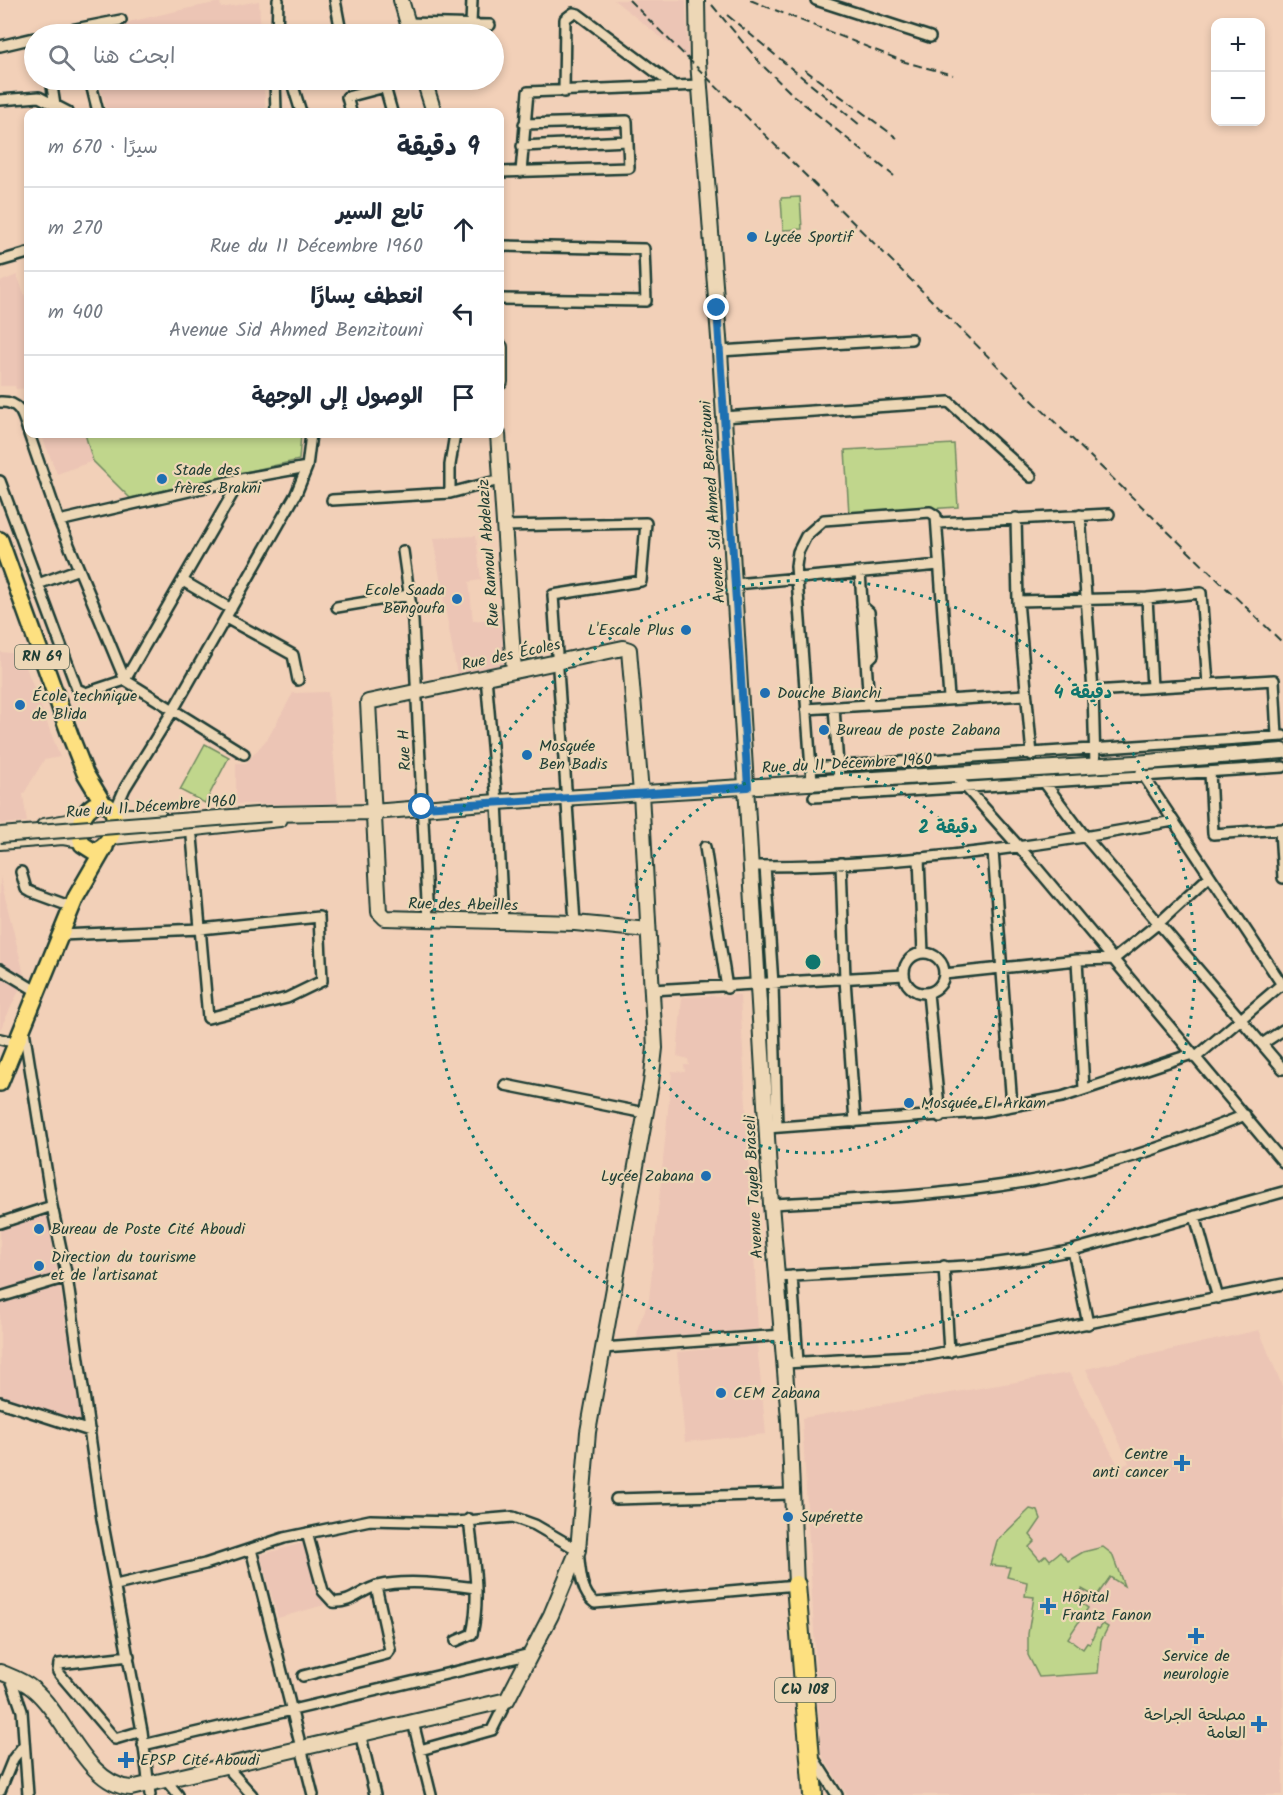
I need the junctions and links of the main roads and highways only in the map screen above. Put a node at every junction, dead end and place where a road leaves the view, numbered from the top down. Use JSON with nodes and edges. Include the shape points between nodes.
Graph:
{"nodes":[{"id":1,"x":401,"y":0,"type":"edge"},
{"id":2,"x":697,"y":0,"type":"edge"},
{"id":3,"x":408,"y":24,"type":"edge"},
{"id":4,"x":427,"y":90,"type":"edge"},
{"id":5,"x":433,"y":108,"type":"edge"},
{"id":6,"x":498,"y":438,"type":"edge"},
{"id":7,"x":0,"y":540,"type":"edge"},
{"id":8,"x":514,"y":671,"type":"junction"},
{"id":9,"x":1283,"y":751,"type":"edge"},
{"id":10,"x":85,"y":773,"type":"junction"},
{"id":11,"x":748,"y":787,"type":"junction"},
{"id":12,"x":641,"y":792,"type":"junction"},
{"id":13,"x":110,"y":809,"type":"junction"},
{"id":14,"x":86,"y":812,"type":"junction"},
{"id":15,"x":305,"y":812,"type":"junction"},
{"id":16,"x":373,"y":812,"type":"junction"},
{"id":17,"x":0,"y":829,"type":"edge"},
{"id":18,"x":0,"y":836,"type":"edge"},
{"id":19,"x":0,"y":842,"type":"edge"},
{"id":20,"x":81,"y":842,"type":"junction"},
{"id":21,"x":108,"y":842,"type":"junction"},
{"id":22,"x":74,"y":902,"type":"junction"},
{"id":23,"x":648,"y":930,"type":"junction"},
{"id":24,"x":0,"y":1083,"type":"edge"},
{"id":25,"x":796,"y":1585,"type":"joint"},
{"id":26,"x":5,"y":1674,"type":"edge"},
{"id":27,"x":806,"y":1756,"type":"junction"},
{"id":28,"x":150,"y":1789,"type":"edge"},
{"id":29,"x":120,"y":1791,"type":"edge"},
{"id":30,"x":803,"y":1795,"type":"edge"},
{"id":31,"x":813,"y":1795,"type":"edge"}],
"edges":[{"from":1,"to":3,"type":"main road"},
{"from":2,"to":11,"type":"main road","name":"Avenue Sid Ahmed Benzitouni","number":"CW 108"},
{"from":4,"to":5,"type":"main road"},
{"from":6,"to":8,"type":"main road","name":"Rue Ramoul Abdelaziz"},
{"from":7,"to":10,"type":"main road","number":"RN 69"},
{"from":8,"to":12,"type":"main road","name":"Rue des Écoles","via":[[622,648],[629,650]]},
{"from":8,"to":16,"type":"main road","name":"Rue des Écoles","via":[[368,702]]},
{"from":9,"to":11,"type":"main road","name":"Rue du 11 Décembre 1960","via":[[839,780],[812,775]]},
{"from":10,"to":13,"type":"main road"},
{"from":10,"to":14,"type":"main road"},
{"from":11,"to":12,"type":"main road","name":"Rue du 11 Décembre 1960"},
{"from":11,"to":25,"type":"main road","name":"Avenue Tayeb Braseli","number":"CW 108","via":[[772,1127],[771,1204],[783,1335],[792,1362],[791,1494]]},
{"from":12,"to":16,"type":"main road","name":"Rue du 11 Décembre 1960"},
{"from":12,"to":23,"type":"main road"},
{"from":13,"to":14,"type":"main road","via":[[94,804]]},
{"from":13,"to":15,"type":"main road","name":"Rue du 11 Décembre 1960","via":[[148,817],[271,808]]},
{"from":13,"to":21,"type":"main road"},
{"from":14,"to":17,"type":"main road","name":"Rue du 11 Décembre 1960","via":[[58,824]]},
{"from":14,"to":20,"type":"main road"},
{"from":15,"to":16,"type":"main road","name":"Rue du 11 Décembre 1960"},
{"from":15,"to":18,"type":"main road","name":"Rue du 11 Décembre 1960","bridge":true},
{"from":15,"to":21,"type":"main road","name":"Rue du 11 Décembre 1960"},
{"from":16,"to":23,"type":"main road","name":"Rue des Abeilles","via":[[379,912],[391,920],[575,923]]},
{"from":19,"to":20,"type":"main road","name":"Rue du 11 Décembre 1960","via":[[63,837]]},
{"from":20,"to":21,"type":"main road","via":[[93,851]]},
{"from":20,"to":22,"type":"main road","via":[[83,865]]},
{"from":21,"to":22,"type":"main road"},
{"from":22,"to":24,"type":"main road"},
{"from":23,"to":28,"type":"main road","via":[[655,1048],[588,1432],[578,1550],[507,1700],[225,1764],[165,1779]]},
{"from":25,"to":27,"type":"highway","number":"CW 108"},
{"from":26,"to":29,"type":"main road","via":[[39,1694],[102,1777]]},
{"from":27,"to":30,"type":"highway","number":"CW 108"},
{"from":27,"to":31,"type":"highway","number":"CW 108"},
{"from":28,"to":29,"type":"main road"}]}
